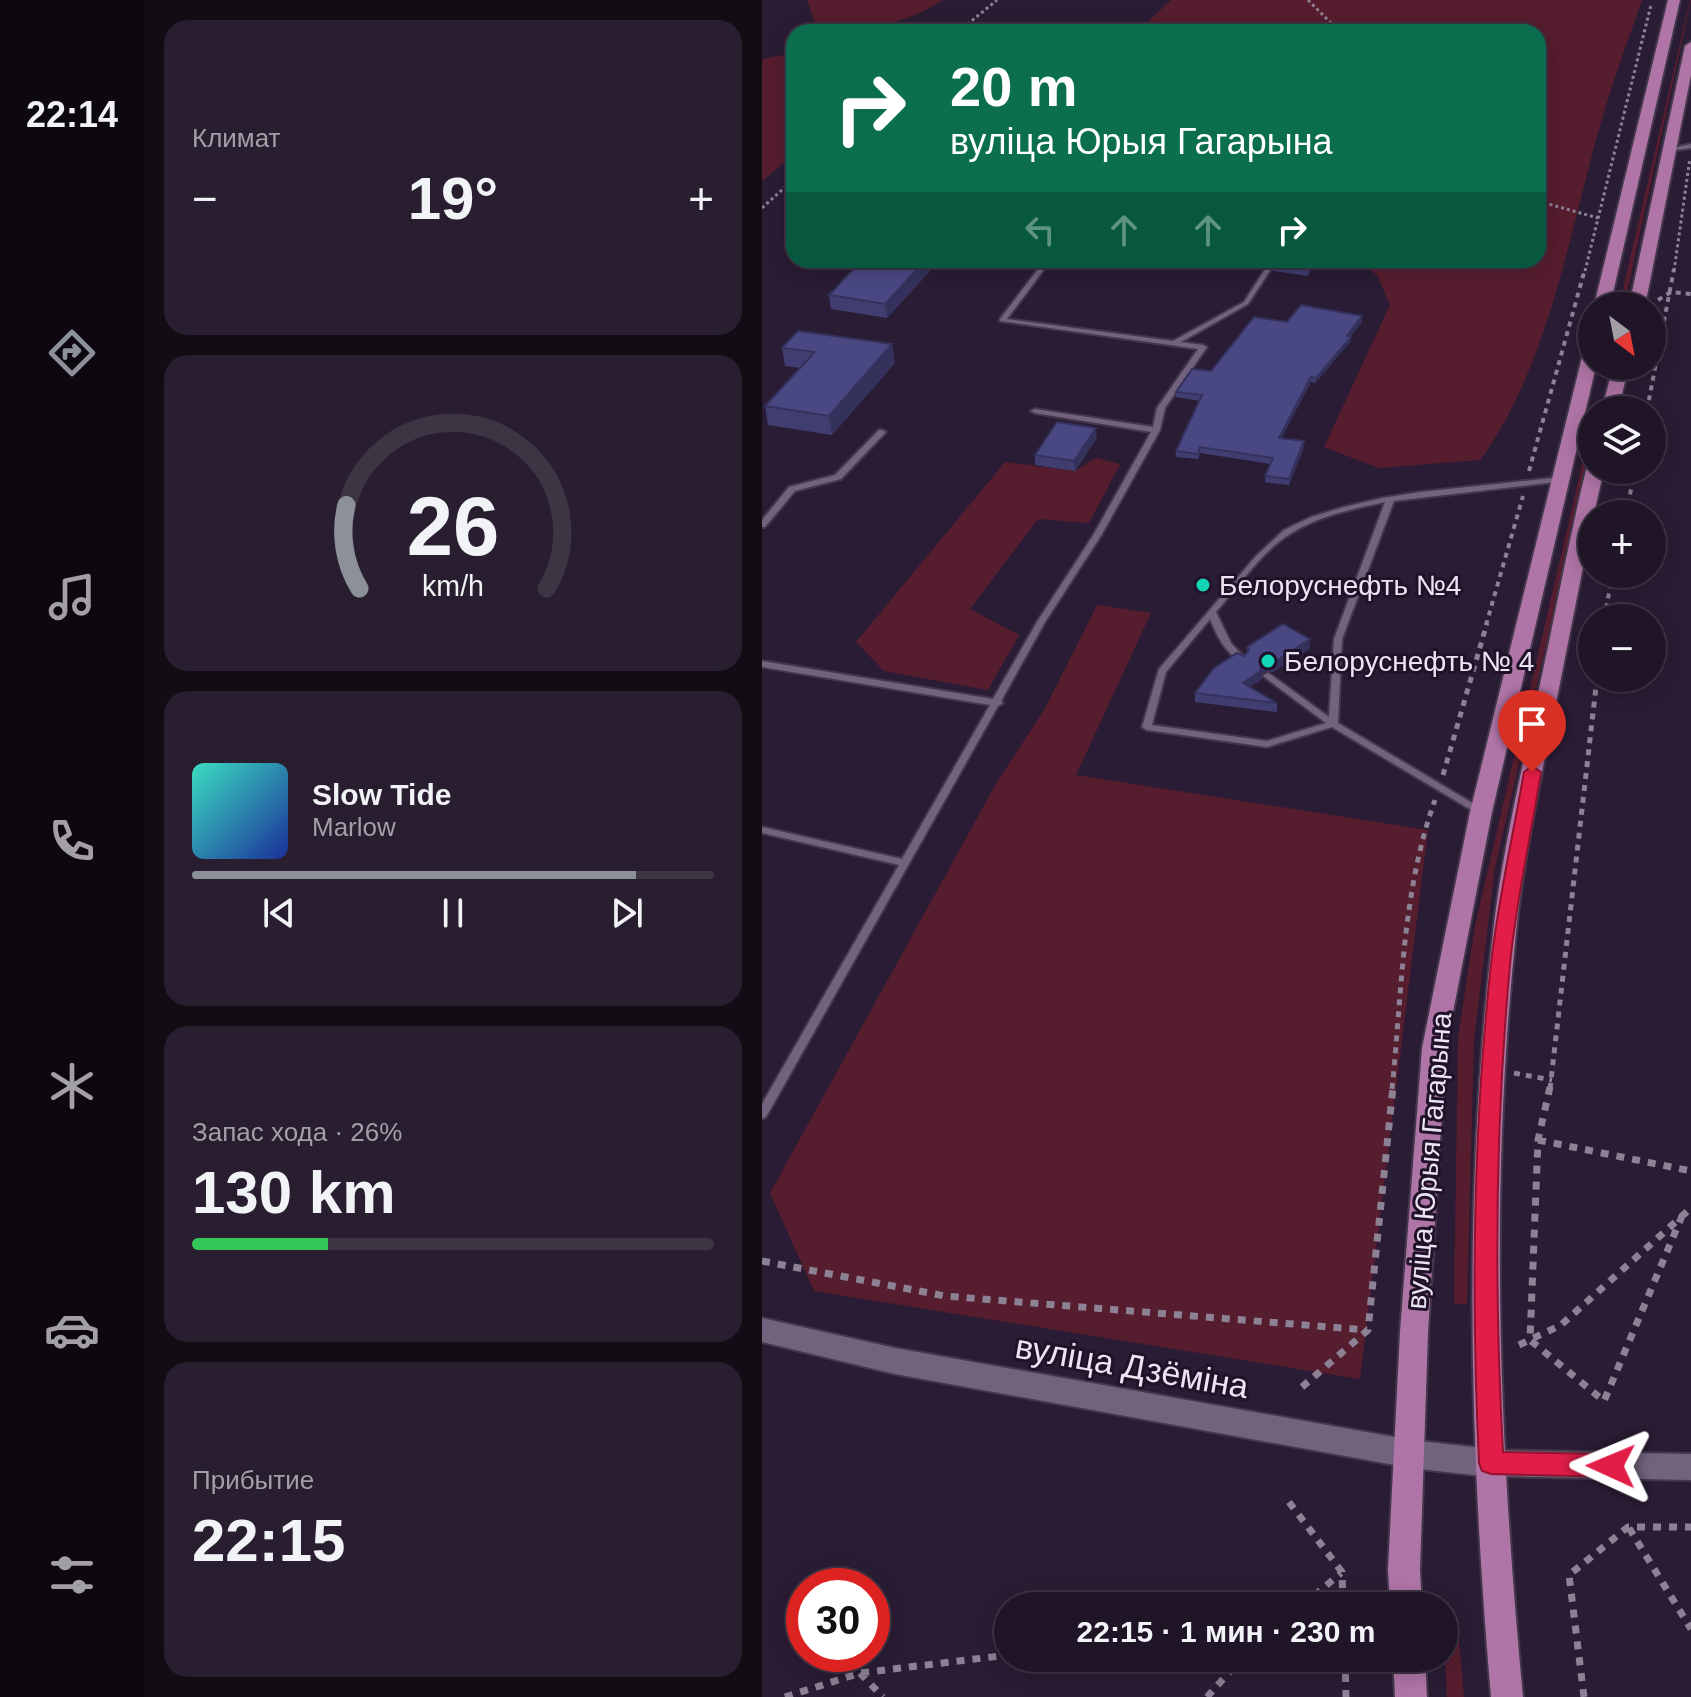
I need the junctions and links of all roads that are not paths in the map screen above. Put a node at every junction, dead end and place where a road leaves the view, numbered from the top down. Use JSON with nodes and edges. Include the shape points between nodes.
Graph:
{"nodes":[{"id":1,"x":1674,"y":0,"type":"edge"},
{"id":2,"x":1691,"y":46,"type":"edge"},
{"id":3,"x":1691,"y":146,"type":"edge"},
{"id":4,"x":1670,"y":149,"type":"junction"},
{"id":5,"x":1042,"y":268,"type":"edge"},
{"id":6,"x":1269,"y":268,"type":"edge"},
{"id":7,"x":1605,"y":292,"type":"edge"},
{"id":8,"x":1640,"y":292,"type":"edge"},
{"id":9,"x":1174,"y":343,"type":"junction"},
{"id":10,"x":1585,"y":380,"type":"edge"},
{"id":11,"x":1035,"y":411,"type":"dead end"},
{"id":12,"x":1156,"y":430,"type":"junction"},
{"id":13,"x":882,"y":432,"type":"dead end"},
{"id":14,"x":1562,"y":479,"type":"junction"},
{"id":15,"x":1592,"y":484,"type":"edge"},
{"id":16,"x":1390,"y":501,"type":"junction"},
{"id":17,"x":762,"y":525,"type":"edge"},
{"id":18,"x":1212,"y":612,"type":"junction"},
{"id":19,"x":1242,"y":659,"type":"edge"},
{"id":20,"x":762,"y":664,"type":"edge"},
{"id":21,"x":1267,"y":676,"type":"edge"},
{"id":22,"x":998,"y":703,"type":"junction"},
{"id":23,"x":1333,"y":724,"type":"junction"},
{"id":24,"x":1481,"y":812,"type":"junction"},
{"id":25,"x":762,"y":830,"type":"edge"},
{"id":26,"x":905,"y":863,"type":"junction"},
{"id":27,"x":762,"y":1114,"type":"edge"},
{"id":28,"x":762,"y":1330,"type":"edge"},
{"id":29,"x":1411,"y":1454,"type":"junction"},
{"id":30,"x":1491,"y":1463,"type":"junction"},
{"id":31,"x":1691,"y":1467,"type":"edge"},
{"id":32,"x":1405,"y":1592,"type":"edge"},
{"id":33,"x":1410,"y":1672,"type":"edge"},
{"id":34,"x":1411,"y":1697,"type":"edge"},
{"id":35,"x":1507,"y":1697,"type":"edge"}],
"edges":[{"from":1,"to":7,"type":"main road"},
{"from":2,"to":4,"type":"main road"},
{"from":3,"to":4,"type":"lane"},
{"from":4,"to":8,"type":"main road"},
{"from":5,"to":9,"type":"lane","via":[[1002,320]]},
{"from":6,"to":9,"type":"lane","via":[[1246,303]]},
{"from":9,"to":12,"type":"lane","via":[[1203,347],[1161,408]]},
{"from":10,"to":14,"type":"main road","name":"вуліца Юрыя Гагарына"},
{"from":11,"to":12,"type":"lane"},
{"from":12,"to":22,"type":"lane"},
{"from":13,"to":17,"type":"lane","via":[[838,477],[792,489]]},
{"from":14,"to":16,"type":"lane"},
{"from":14,"to":24,"type":"main road","name":"вуліца Юрыя Гагарына"},
{"from":15,"to":30,"type":"main road","name":"вуліца Юрыя Гагарына","via":[[1520,830],[1501,962],[1485,1181]]},
{"from":16,"to":18,"type":"lane","via":[[1334,513],[1284,534]]},
{"from":16,"to":23,"type":"lane","via":[[1338,639]]},
{"from":18,"to":19,"type":"lane","via":[[1219,633]]},
{"from":18,"to":23,"type":"lane","via":[[1162,671],[1147,727],[1267,744]]},
{"from":20,"to":22,"type":"lane"},
{"from":21,"to":23,"type":"lane"},
{"from":22,"to":26,"type":"lane"},
{"from":23,"to":24,"type":"lane"},
{"from":24,"to":29,"type":"main road","name":"вуліца Юрыя Гагарына","via":[[1434,1048]]},
{"from":25,"to":26,"type":"lane"},
{"from":26,"to":27,"type":"lane"},
{"from":28,"to":29,"type":"main road","name":"вуліца Дзёміна","via":[[895,1361]]},
{"from":29,"to":30,"type":"main road","name":"вуліца Дзёміна"},
{"from":29,"to":32,"type":"main road","name":"вуліца Юрыя Гагарына"},
{"from":30,"to":31,"type":"street"},
{"from":30,"to":35,"type":"main road","name":"вуліца Юрыя Гагарына","via":[[1494,1572]]},
{"from":33,"to":34,"type":"main road"}]}
